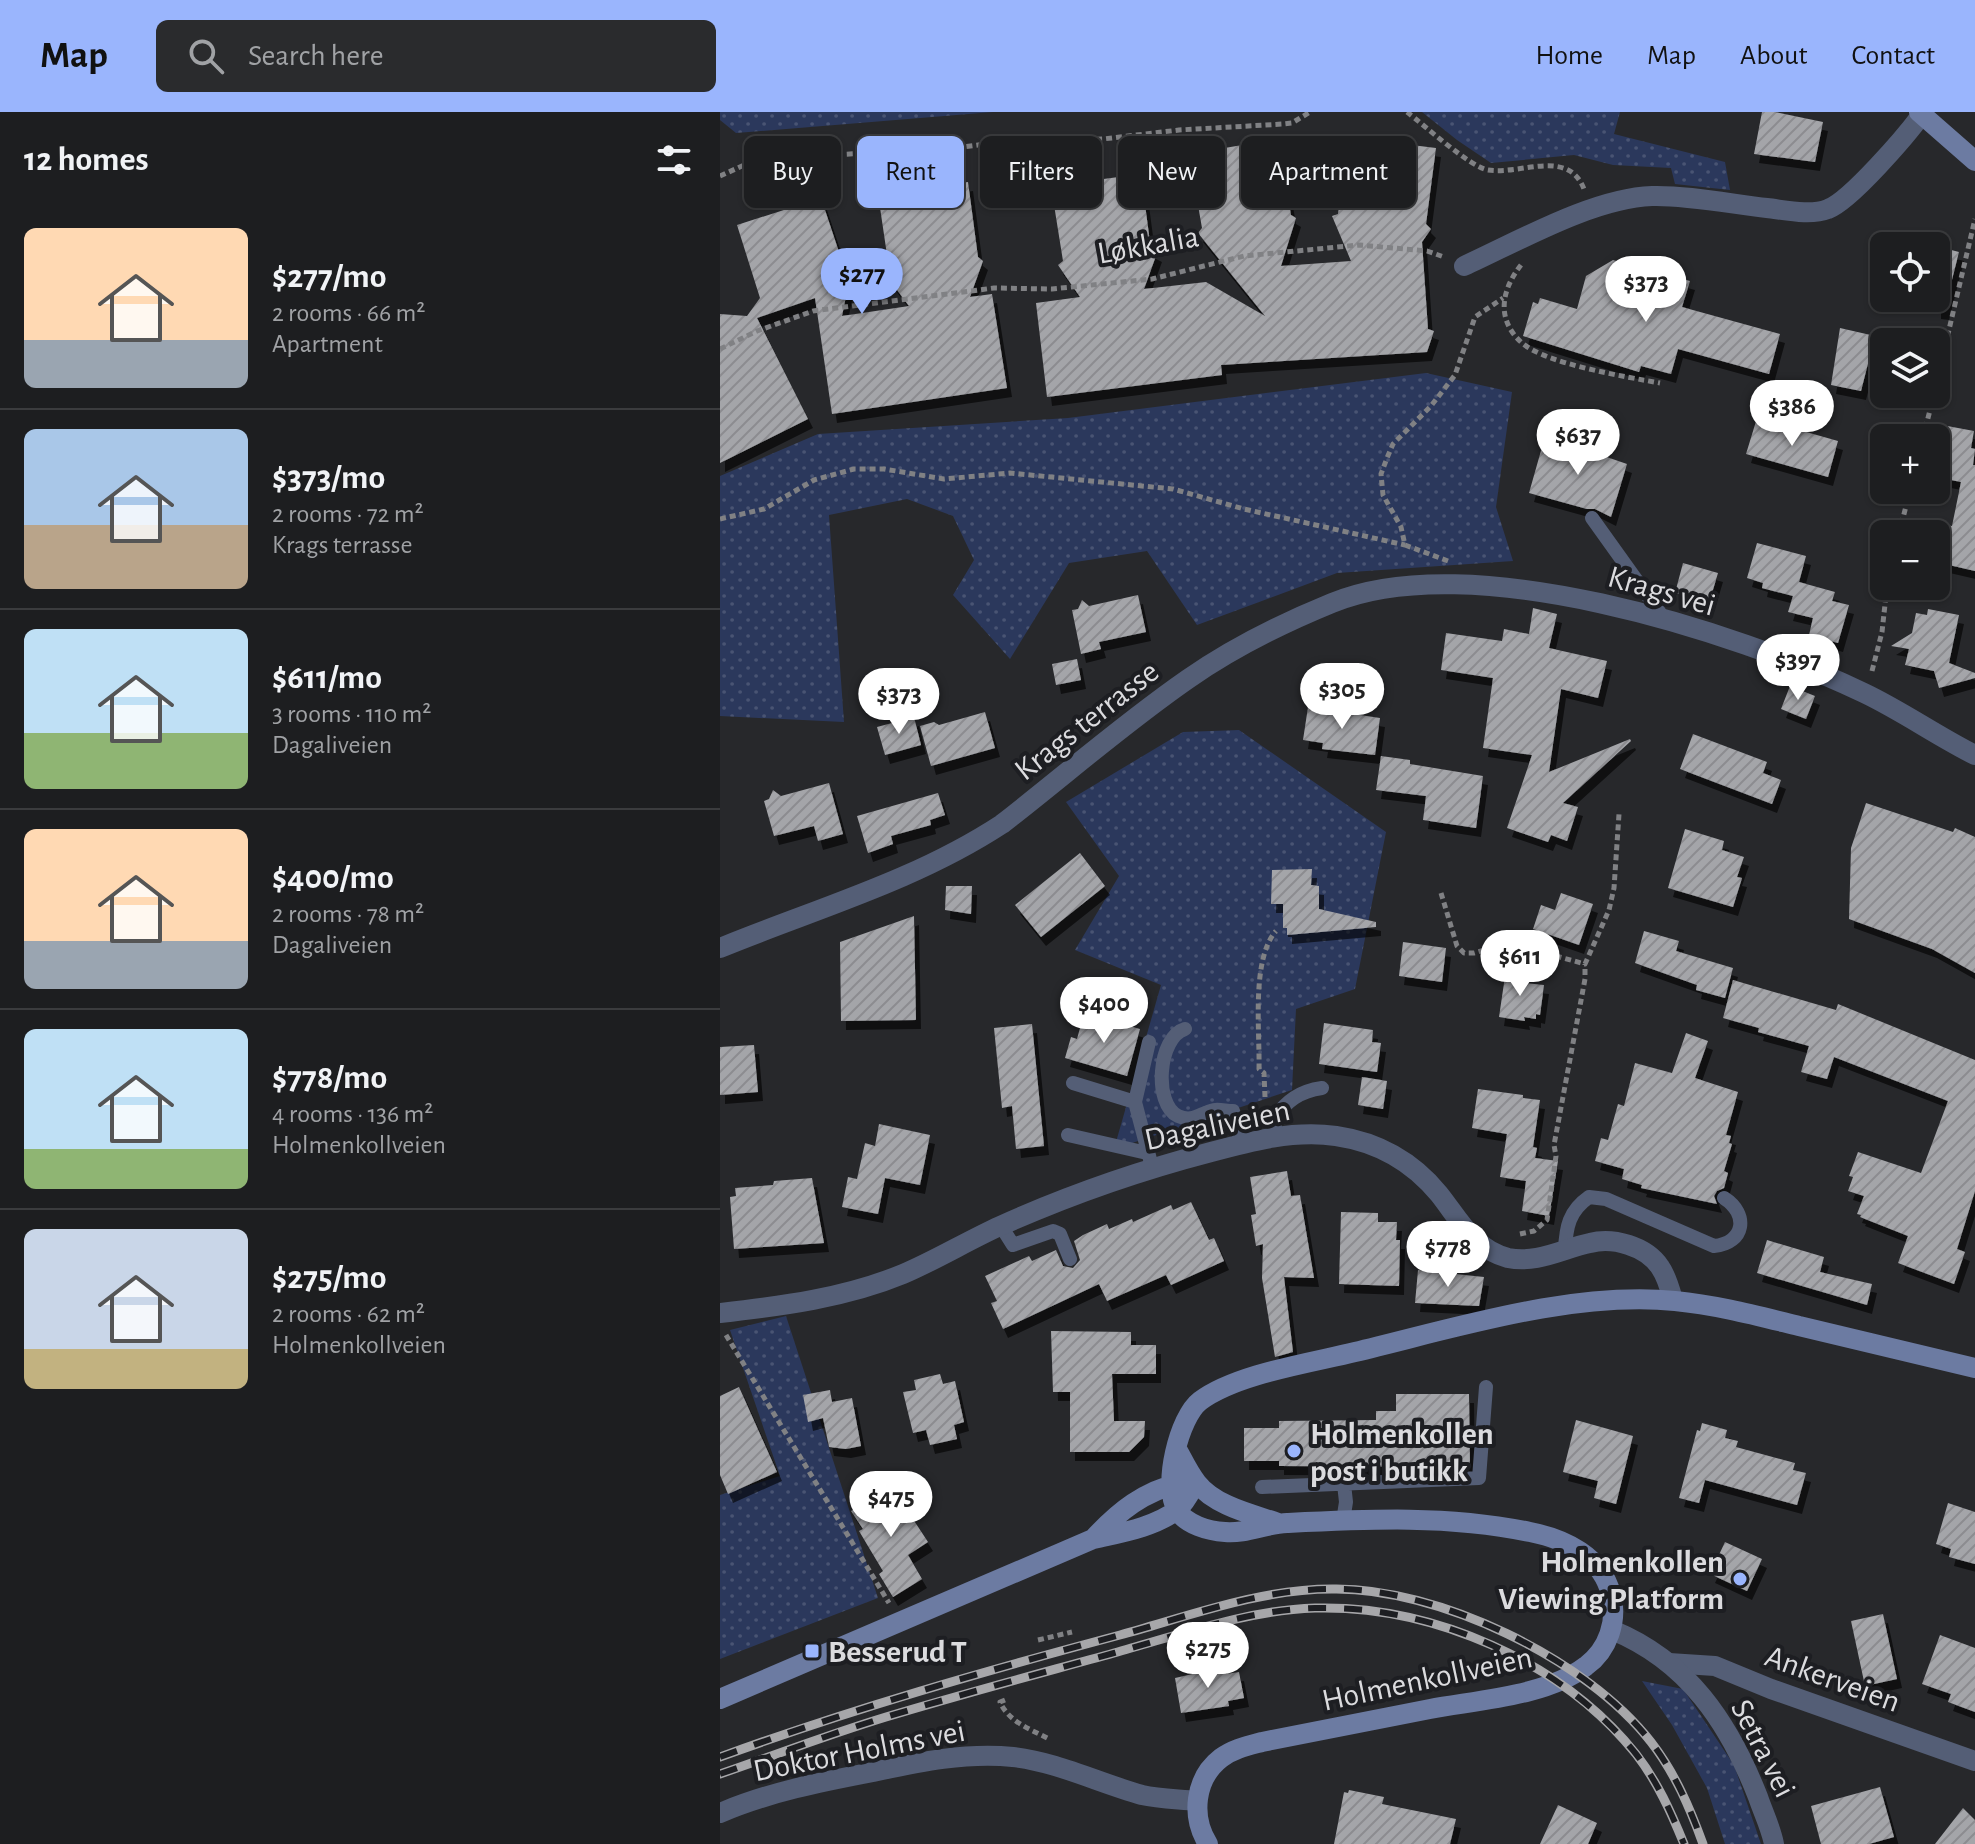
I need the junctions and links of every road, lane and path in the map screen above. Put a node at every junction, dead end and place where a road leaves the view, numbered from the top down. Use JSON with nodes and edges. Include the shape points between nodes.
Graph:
{"nodes":[{"id":1,"x":1310,"y":112,"type":"edge"},
{"id":2,"x":1407,"y":112,"type":"edge"},
{"id":3,"x":1920,"y":113,"type":"edge"},
{"id":4,"x":1975,"y":161,"type":"edge"},
{"id":5,"x":720,"y":176,"type":"edge"},
{"id":6,"x":1589,"y":211,"type":"junction"},
{"id":7,"x":1975,"y":219,"type":"edge"},
{"id":8,"x":1464,"y":266,"type":"joint"},
{"id":9,"x":1949,"y":328,"type":"edge"},
{"id":10,"x":720,"y":349,"type":"edge"},
{"id":11,"x":1660,"y":383,"type":"dead end"},
{"id":12,"x":1592,"y":518,"type":"dead end"},
{"id":13,"x":720,"y":519,"type":"edge"},
{"id":14,"x":1405,"y":545,"type":"junction"},
{"id":15,"x":1455,"y":563,"type":"dead end"},
{"id":16,"x":1500,"y":588,"type":"joint"},
{"id":17,"x":1885,"y":600,"type":"edge"},
{"id":18,"x":1666,"y":621,"type":"junction"},
{"id":19,"x":1875,"y":659,"type":"dead end"},
{"id":20,"x":1975,"y":755,"type":"edge"},
{"id":21,"x":1619,"y":814,"type":"dead end"},
{"id":22,"x":1441,"y":893,"type":"dead end"},
{"id":23,"x":1276,"y":931,"type":"dead end"},
{"id":24,"x":720,"y":948,"type":"edge"},
{"id":25,"x":1585,"y":964,"type":"junction"},
{"id":26,"x":1185,"y":1029,"type":"dead end"},
{"id":27,"x":1149,"y":1042,"type":"dead end"},
{"id":28,"x":1073,"y":1083,"type":"dead end"},
{"id":29,"x":1322,"y":1088,"type":"dead end"},
{"id":30,"x":1135,"y":1102,"type":"junction"},
{"id":31,"x":1266,"y":1106,"type":"dead end"},
{"id":32,"x":1068,"y":1135,"type":"dead end"},
{"id":33,"x":1276,"y":1136,"type":"junction"},
{"id":34,"x":1243,"y":1144,"type":"junction"},
{"id":35,"x":1150,"y":1160,"type":"junction"},
{"id":36,"x":1724,"y":1198,"type":"dead end"},
{"id":37,"x":1001,"y":1226,"type":"junction"},
{"id":38,"x":1565,"y":1250,"type":"junction"},
{"id":39,"x":1507,"y":1257,"type":"junction"},
{"id":40,"x":1070,"y":1259,"type":"dead end"},
{"id":41,"x":1673,"y":1300,"type":"junction"},
{"id":42,"x":720,"y":1313,"type":"edge"},
{"id":43,"x":728,"y":1337,"type":"dead end"},
{"id":44,"x":1975,"y":1368,"type":"edge"},
{"id":45,"x":1486,"y":1387,"type":"dead end"},
{"id":46,"x":1177,"y":1449,"type":"junction"},
{"id":47,"x":1196,"y":1482,"type":"junction"},
{"id":48,"x":1344,"y":1484,"type":"junction"},
{"id":49,"x":1172,"y":1485,"type":"junction"},
{"id":50,"x":1262,"y":1487,"type":"dead end"},
{"id":51,"x":1177,"y":1510,"type":"junction"},
{"id":52,"x":1343,"y":1521,"type":"junction"},
{"id":53,"x":1278,"y":1523,"type":"junction"},
{"id":54,"x":1093,"y":1539,"type":"junction"},
{"id":55,"x":892,"y":1607,"type":"dead end"},
{"id":56,"x":1612,"y":1630,"type":"junction"},
{"id":57,"x":1072,"y":1632,"type":"dead end"},
{"id":58,"x":1038,"y":1640,"type":"dead end"},
{"id":59,"x":1669,"y":1663,"type":"junction"},
{"id":60,"x":720,"y":1699,"type":"edge"},
{"id":61,"x":1975,"y":1761,"type":"edge"},
{"id":62,"x":1197,"y":1801,"type":"junction"},
{"id":63,"x":720,"y":1813,"type":"edge"},
{"id":64,"x":1208,"y":1844,"type":"edge"},
{"id":65,"x":1774,"y":1844,"type":"edge"}],
"edges":[{"from":1,"to":5,"type":"path","via":[[1283,124],[757,161]]},
{"from":2,"to":6,"type":"path","via":[[1482,169],[1554,165],[1572,171]]},
{"from":3,"to":4,"type":"main road"},
{"from":3,"to":6,"type":"street","via":[[1911,130],[1828,209],[1795,212],[1652,196]]},
{"from":6,"to":8,"type":"street"},
{"from":7,"to":9,"type":"path"},
{"from":8,"to":10,"type":"path","name":"Løkkalia","via":[[1427,251],[1359,245],[1244,256],[1152,279],[1052,289],[994,288],[813,311]]},
{"from":11,"to":14,"type":"path","via":[[1597,372],[1523,343],[1511,328],[1503,298],[1475,317],[1455,375],[1393,444],[1387,458],[1381,474],[1383,495]]},
{"from":12,"to":18,"type":"lane"},
{"from":13,"to":14,"type":"path","via":[[764,509],[814,480],[854,469],[944,479],[1010,473],[1173,489]]},
{"from":14,"to":15,"type":"path"},
{"from":16,"to":18,"type":"street","name":"Krags vei","via":[[1575,598]]},
{"from":16,"to":24,"type":"street","name":"Krags terrasse","via":[[1389,587],[1333,602],[1188,678],[975,842]]},
{"from":17,"to":19,"type":"path"},
{"from":18,"to":20,"type":"street","name":"Krags vei","via":[[1790,662],[1865,694]]},
{"from":21,"to":25,"type":"path","via":[[1614,888]]},
{"from":22,"to":25,"type":"path","via":[[1457,946],[1464,953],[1509,943]]},
{"from":23,"to":31,"type":"path","via":[[1268,939],[1262,964],[1259,1069],[1264,1073]]},
{"from":25,"to":39,"type":"path","via":[[1554,1145],[1547,1220],[1534,1231],[1513,1236]]},
{"from":26,"to":34,"type":"lane","via":[[1168,1043],[1162,1064],[1168,1107],[1190,1120],[1214,1110],[1233,1111]]},
{"from":27,"to":30,"type":"lane"},
{"from":28,"to":30,"type":"lane"},
{"from":29,"to":33,"type":"lane","via":[[1286,1104],[1274,1119]]},
{"from":30,"to":35,"type":"lane"},
{"from":32,"to":35,"type":"lane"},
{"from":33,"to":34,"type":"street","name":"Dagaliveien"},
{"from":33,"to":39,"type":"street","name":"Dagaliveien","via":[[1336,1136],[1391,1153],[1417,1171],[1478,1244]]},
{"from":34,"to":35,"type":"street","name":"Dagaliveien"},
{"from":35,"to":37,"type":"street","name":"Dagaliveien"},
{"from":36,"to":38,"type":"lane","via":[[1740,1214],[1739,1233],[1714,1246],[1606,1199],[1589,1197],[1575,1207]]},
{"from":37,"to":40,"type":"lane","via":[[1013,1245],[1053,1231],[1060,1234]]},
{"from":37,"to":42,"type":"street","name":"Dagaliveien","via":[[878,1283],[810,1300]]},
{"from":38,"to":39,"type":"street","via":[[1536,1259]]},
{"from":38,"to":41,"type":"street","via":[[1592,1242],[1630,1245],[1660,1265]]},
{"from":41,"to":44,"type":"main road"},
{"from":41,"to":46,"type":"main road","via":[[1547,1309],[1260,1376],[1216,1391],[1195,1405],[1182,1424]]},
{"from":43,"to":55,"type":"path"},
{"from":45,"to":48,"type":"lane","via":[[1479,1478]]},
{"from":46,"to":47,"type":"main road"},
{"from":46,"to":49,"type":"main road"},
{"from":47,"to":49,"type":"main road"},
{"from":47,"to":51,"type":"main road"},
{"from":47,"to":53,"type":"main road","via":[[1222,1501]]},
{"from":48,"to":50,"type":"lane"},
{"from":48,"to":52,"type":"lane"},
{"from":49,"to":51,"type":"main road"},
{"from":49,"to":54,"type":"main road","via":[[1120,1511]]},
{"from":51,"to":53,"type":"main road","via":[[1195,1525],[1224,1532]]},
{"from":51,"to":54,"type":"main road","via":[[1129,1531]]},
{"from":52,"to":53,"type":"main road"},
{"from":52,"to":56,"type":"main road","via":[[1496,1524],[1556,1537],[1581,1551],[1602,1573],[1613,1604]]},
{"from":54,"to":60,"type":"main road"},
{"from":56,"to":59,"type":"street","name":"Setra vei"},
{"from":56,"to":62,"type":"main road","name":"Holmenkollveien","via":[[1587,1666],[1552,1684],[1243,1747],[1216,1763]]},
{"from":57,"to":58,"type":"path"},
{"from":59,"to":61,"type":"street","name":"Ankerveien","via":[[1715,1666]]},
{"from":59,"to":65,"type":"street","name":"Setra vei","via":[[1711,1705],[1743,1758]]},
{"from":62,"to":63,"type":"street","name":"Doktor Holms vei","via":[[1144,1795],[1014,1757],[975,1756],[909,1764],[766,1795]]},
{"from":62,"to":64,"type":"main road"}]}
